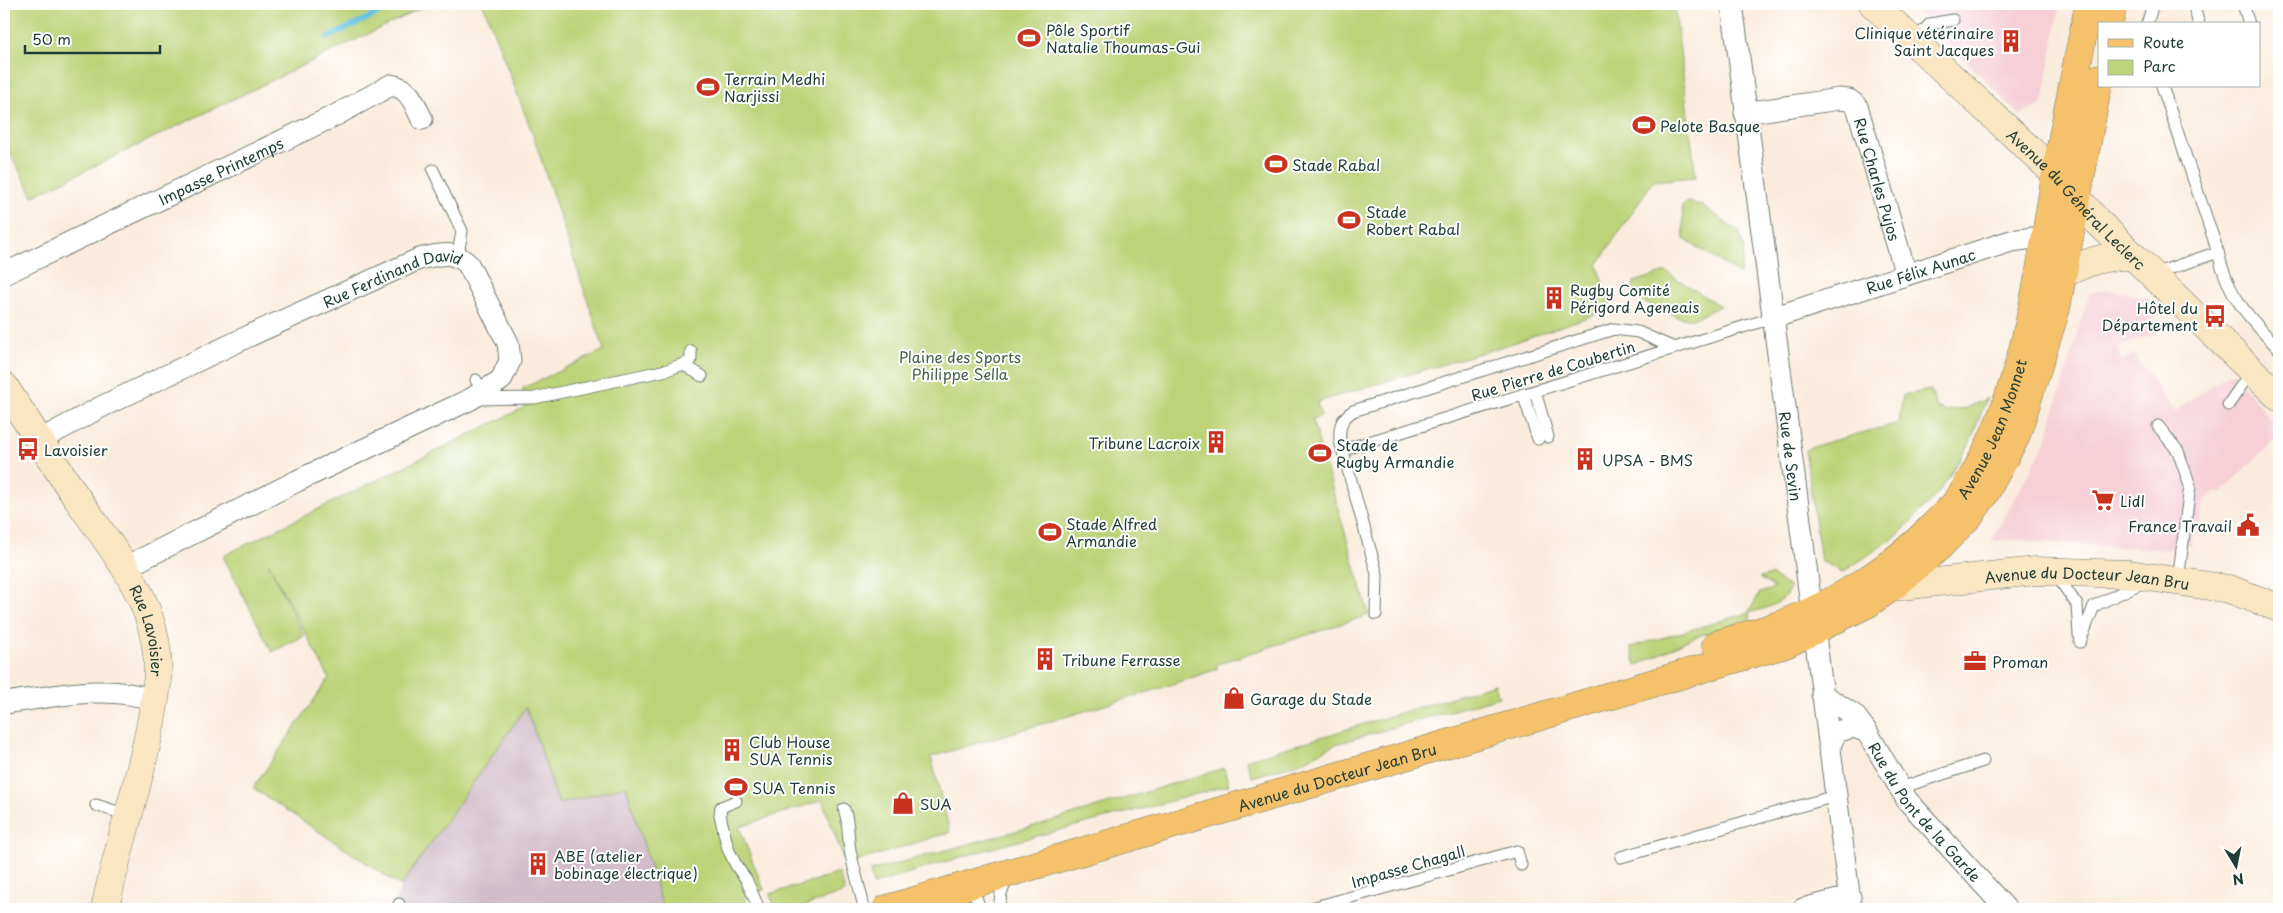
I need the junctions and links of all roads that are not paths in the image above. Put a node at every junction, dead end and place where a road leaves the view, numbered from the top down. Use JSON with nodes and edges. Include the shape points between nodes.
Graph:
{"nodes":[{"id":1,"x":1732,"y":4,"type":"edge"},
{"id":2,"x":2089,"y":4,"type":"edge"},
{"id":3,"x":2113,"y":4,"type":"edge"},
{"id":4,"x":2153,"y":4,"type":"edge"},
{"id":5,"x":2193,"y":4,"type":"edge"},
{"id":6,"x":2243,"y":4,"type":"edge"},
{"id":7,"x":1881,"y":6,"type":"edge"},
{"id":8,"x":1953,"y":20,"type":"dead end"},
{"id":9,"x":2109,"y":22,"type":"edge"},
{"id":10,"x":2148,"y":22,"type":"edge"},
{"id":11,"x":2198,"y":22,"type":"edge"},
{"id":12,"x":2248,"y":22,"type":"edge"},
{"id":13,"x":1913,"y":42,"type":"junction"},
{"id":14,"x":2098,"y":84,"type":"edge"},
{"id":15,"x":2163,"y":88,"type":"edge"},
{"id":16,"x":1745,"y":113,"type":"junction"},
{"id":17,"x":422,"y":119,"type":"dead end"},
{"id":18,"x":433,"y":170,"type":"dead end"},
{"id":19,"x":2056,"y":174,"type":"junction"},
{"id":20,"x":2078,"y":199,"type":"junction"},
{"id":21,"x":2059,"y":237,"type":"junction"},
{"id":22,"x":2218,"y":252,"type":"junction"},
{"id":23,"x":458,"y":255,"type":"junction"},
{"id":24,"x":2132,"y":256,"type":"junction"},
{"id":25,"x":4,"y":274,"type":"edge"},
{"id":26,"x":2063,"y":274,"type":"junction"},
{"id":27,"x":2154,"y":274,"type":"junction"},
{"id":28,"x":1906,"y":276,"type":"junction"},
{"id":29,"x":1772,"y":318,"type":"junction"},
{"id":30,"x":1674,"y":348,"type":"junction"},
{"id":31,"x":2279,"y":349,"type":"edge"},
{"id":32,"x":692,"y":350,"type":"dead end"},
{"id":33,"x":684,"y":365,"type":"junction"},
{"id":34,"x":2252,"y":370,"type":"junction"},
{"id":35,"x":702,"y":376,"type":"dead end"},
{"id":36,"x":4,"y":386,"type":"edge"},
{"id":37,"x":477,"y":391,"type":"junction"},
{"id":38,"x":1535,"y":391,"type":"junction"},
{"id":39,"x":1524,"y":394,"type":"junction"},
{"id":40,"x":2279,"y":397,"type":"edge"},
{"id":41,"x":2228,"y":405,"type":"dead end"},
{"id":42,"x":2158,"y":426,"type":"dead end"},
{"id":43,"x":40,"y":440,"type":"junction"},
{"id":44,"x":1343,"y":450,"type":"junction"},
{"id":45,"x":126,"y":567,"type":"junction"},
{"id":46,"x":2054,"y":572,"type":"junction"},
{"id":47,"x":2165,"y":580,"type":"junction"},
{"id":48,"x":1892,"y":587,"type":"junction"},
{"id":49,"x":2279,"y":608,"type":"edge"},
{"id":50,"x":1376,"y":614,"type":"dead end"},
{"id":51,"x":1814,"y":620,"type":"junction"},
{"id":52,"x":1786,"y":644,"type":"joint"},
{"id":53,"x":1656,"y":682,"type":"junction"},
{"id":54,"x":1822,"y":694,"type":"junction"},
{"id":55,"x":154,"y":700,"type":"junction"},
{"id":56,"x":4,"y":703,"type":"edge"},
{"id":57,"x":1867,"y":732,"type":"junction"},
{"id":58,"x":1828,"y":748,"type":"junction"},
{"id":59,"x":1983,"y":761,"type":"dead end"},
{"id":60,"x":1900,"y":788,"type":"junction"},
{"id":61,"x":1835,"y":796,"type":"junction"},
{"id":62,"x":736,"y":800,"type":"dead end"},
{"id":63,"x":96,"y":806,"type":"dead end"},
{"id":64,"x":844,"y":809,"type":"dead end"},
{"id":65,"x":127,"y":816,"type":"junction"},
{"id":66,"x":1621,"y":857,"type":"dead end"},
{"id":67,"x":1521,"y":865,"type":"dead end"},
{"id":68,"x":1010,"y":873,"type":"junction"},
{"id":69,"x":976,"y":897,"type":"edge"},
{"id":70,"x":1850,"y":903,"type":"edge"},
{"id":71,"x":105,"y":909,"type":"edge"},
{"id":72,"x":759,"y":909,"type":"edge"},
{"id":73,"x":864,"y":909,"type":"edge"},
{"id":74,"x":888,"y":909,"type":"edge"},
{"id":75,"x":999,"y":909,"type":"edge"},
{"id":76,"x":1308,"y":909,"type":"edge"},
{"id":77,"x":1803,"y":909,"type":"edge"},
{"id":78,"x":2006,"y":909,"type":"edge"}],
"edges":[{"from":1,"to":16,"type":"street","name":"Rue de Sevin"},
{"from":2,"to":19,"type":"main road","name":"Avenue Jean Monnet"},
{"from":3,"to":9,"type":"main road"},
{"from":4,"to":10,"type":"lane"},
{"from":5,"to":11,"type":"lane"},
{"from":6,"to":12,"type":"lane"},
{"from":7,"to":13,"type":"street","name":"Avenue du Général Leclerc"},
{"from":8,"to":13,"type":"lane","via":[[1930,24]]},
{"from":13,"to":19,"type":"street","name":"Avenue du Général Leclerc"},
{"from":14,"to":20,"type":"main road","name":"Avenue Jean Monnet"},
{"from":15,"to":22,"type":"lane"},
{"from":16,"to":28,"type":"street","name":"Rue Charles Pujos","via":[[1839,99],[1849,100],[1857,106]]},
{"from":16,"to":29,"type":"street","name":"Rue de Sevin"},
{"from":17,"to":25,"type":"street","name":"Impasse Printemps","via":[[411,96],[399,86],[391,85],[338,114]]},
{"from":18,"to":23,"type":"lane","via":[[462,231]]},
{"from":19,"to":20,"type":"street","name":"Avenue du Général Leclerc"},
{"from":19,"to":21,"type":"main road","name":"Avenue Jean Monnet"},
{"from":20,"to":21,"type":"main road","name":"Avenue Jean Monnet"},
{"from":20,"to":24,"type":"street","name":"Avenue du Général Leclerc"},
{"from":21,"to":26,"type":"main road","name":"Avenue Jean Monnet"},
{"from":21,"to":28,"type":"street","name":"Rue Félix Aunac","via":[[2011,241]]},
{"from":21,"to":51,"type":"main road","name":"Avenue Jean Monnet","via":[[2007,403],[1985,455],[1957,501],[1903,554]]},
{"from":22,"to":27,"type":"lane"},
{"from":22,"to":31,"type":"lane","via":[[2222,273],[2235,299]]},
{"from":23,"to":37,"type":"street","name":"Rue Ferdinand David","via":[[468,264],[508,343],[510,361],[505,374]]},
{"from":23,"to":43,"type":"street","name":"Rue Ferdinand David","via":[[420,259],[251,335]]},
{"from":24,"to":26,"type":"street","via":[[2114,255],[2091,260]]},
{"from":24,"to":27,"type":"street","name":"Avenue du Général Leclerc"},
{"from":26,"to":48,"type":"main road","name":"Avenue Jean Monnet","via":[[2056,310],[2016,436],[1984,495],[1940,546]]},
{"from":27,"to":34,"type":"street","name":"Avenue du Général Leclerc","via":[[2193,316]]},
{"from":28,"to":29,"type":"street","name":"Rue Félix Aunac"},
{"from":29,"to":30,"type":"lane","name":"Rue Pierre de Coubertin"},
{"from":29,"to":51,"type":"street","name":"Rue de Sevin"},
{"from":30,"to":38,"type":"lane","name":"Rue Pierre de Coubertin"},
{"from":30,"to":44,"type":"lane","via":[[1638,332],[1614,329],[1546,349],[1353,411],[1341,422],[1339,430]]},
{"from":32,"to":33,"type":"lane","via":[[691,360]]},
{"from":33,"to":35,"type":"lane"},
{"from":33,"to":37,"type":"lane","via":[[534,398]]},
{"from":34,"to":40,"type":"street","name":"Avenue du Général Leclerc"},
{"from":34,"to":41,"type":"lane"},
{"from":36,"to":43,"type":"street","name":"Rue Lavoisier"},
{"from":37,"to":45,"type":"street","name":"Rue Ferdinand David"},
{"from":38,"to":39,"type":"lane","name":"Rue Pierre de Coubertin"},
{"from":38,"to":39,"type":"lane","via":[[1543,438]]},
{"from":39,"to":44,"type":"lane","name":"Rue Pierre de Coubertin"},
{"from":42,"to":47,"type":"lane","via":[[2178,451],[2190,486]]},
{"from":43,"to":45,"type":"street","name":"Rue Lavoisier"},
{"from":44,"to":50,"type":"lane","via":[[1377,574]]},
{"from":45,"to":55,"type":"street","name":"Rue Lavoisier","via":[[149,615],[155,636],[157,670]]},
{"from":46,"to":47,"type":"street","name":"Avenue du Docteur Jean Bru","via":[[2129,574]]},
{"from":46,"to":47,"type":"lane","via":[[2077,605],[2080,642],[2094,606]]},
{"from":46,"to":48,"type":"street","name":"Avenue du Docteur Jean Bru"},
{"from":47,"to":49,"type":"street","name":"Avenue du Docteur Jean Bru","via":[[2242,593]]},
{"from":48,"to":51,"type":"main road","name":"Avenue Jean Monnet","via":[[1867,604]]},
{"from":51,"to":52,"type":"main road","name":"Avenue Jean Monnet"},
{"from":51,"to":53,"type":"main road","name":"Avenue Jean Monnet","via":[[1782,624],[1702,650]]},
{"from":51,"to":54,"type":"street","name":"Rue de Sevin"},
{"from":52,"to":53,"type":"main road","name":"Avenue du Docteur Jean Bru"},
{"from":53,"to":68,"type":"main road","name":"Avenue du Docteur Jean Bru"},
{"from":54,"to":57,"type":"street","name":"Rue du Pont de la Garde","via":[[1854,714]]},
{"from":54,"to":58,"type":"street","name":"Rue de Sevin"},
{"from":55,"to":56,"type":"street","via":[[141,695],[102,691]]},
{"from":55,"to":65,"type":"street","name":"Rue Lavoisier","via":[[146,748]]},
{"from":57,"to":58,"type":"street","name":"Rue du Pont de la Garde","via":[[1854,727],[1844,728],[1836,732]]},
{"from":57,"to":60,"type":"street","name":"Rue du Pont de la Garde"},
{"from":58,"to":61,"type":"street","name":"Rue de Sevin"},
{"from":59,"to":60,"type":"lane"},
{"from":60,"to":78,"type":"street","name":"Rue du Pont de la Garde","via":[[1907,800]]},
{"from":61,"to":66,"type":"lane"},
{"from":61,"to":70,"type":"street","name":"Rue de Sevin"},
{"from":62,"to":72,"type":"lane","via":[[721,808],[720,815],[728,849]]},
{"from":63,"to":65,"type":"lane"},
{"from":64,"to":73,"type":"lane","via":[[848,819],[851,857]]},
{"from":65,"to":71,"type":"street","name":"Rue Lavoisier"},
{"from":67,"to":76,"type":"lane","name":"Impasse Chagall","via":[[1517,851]]},
{"from":68,"to":69,"type":"main road","name":"Avenue du Docteur Jean Bru"},
{"from":68,"to":75,"type":"lane"},
{"from":69,"to":74,"type":"main road","name":"Avenue du Docteur Jean Bru"},
{"from":70,"to":77,"type":"street"}]}
